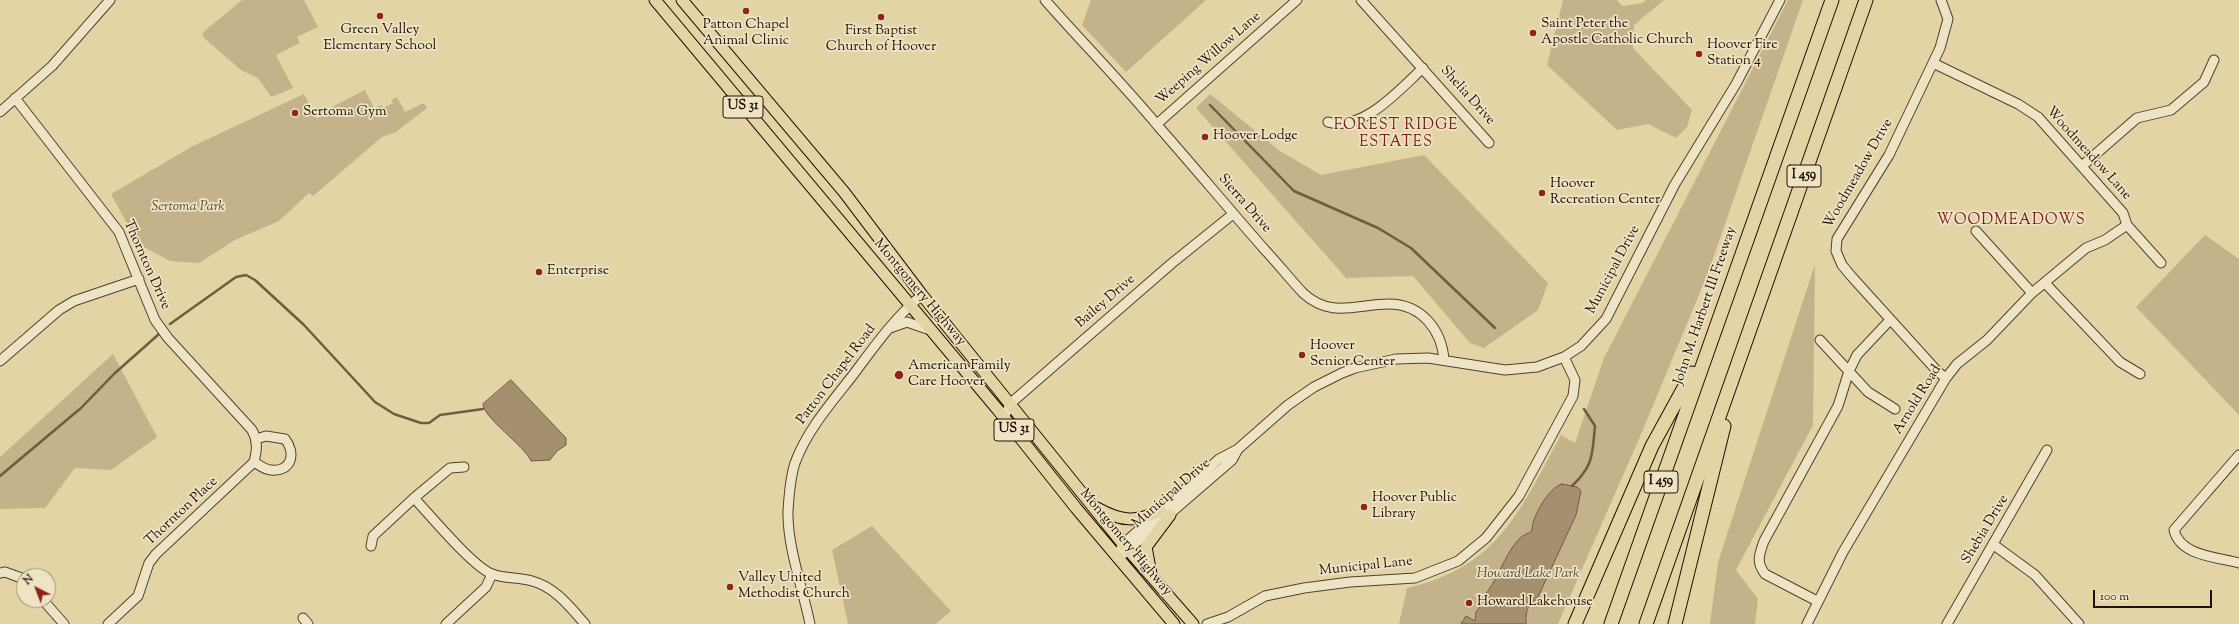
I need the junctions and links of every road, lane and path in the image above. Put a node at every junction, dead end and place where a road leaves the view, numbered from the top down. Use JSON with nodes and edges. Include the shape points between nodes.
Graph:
{"nodes":[{"id":1,"x":110,"y":0,"type":"edge"},
{"id":2,"x":655,"y":0,"type":"edge"},
{"id":3,"x":682,"y":0,"type":"edge"},
{"id":4,"x":1044,"y":0,"type":"edge"},
{"id":5,"x":1297,"y":0,"type":"edge"},
{"id":6,"x":1361,"y":0,"type":"edge"},
{"id":7,"x":1780,"y":0,"type":"edge"},
{"id":8,"x":1832,"y":0,"type":"edge"},
{"id":9,"x":1866,"y":0,"type":"edge"},
{"id":10,"x":1941,"y":0,"type":"edge"},
{"id":11,"x":2214,"y":60,"type":"dead end"},
{"id":12,"x":1933,"y":63,"type":"junction"},
{"id":13,"x":1423,"y":68,"type":"junction"},
{"id":14,"x":15,"y":98,"type":"junction"},
{"id":15,"x":0,"y":112,"type":"edge"},
{"id":16,"x":1328,"y":122,"type":"dead end"},
{"id":17,"x":1156,"y":124,"type":"junction"},
{"id":18,"x":1489,"y":143,"type":"dead end"},
{"id":19,"x":2082,"y":166,"type":"junction"},
{"id":20,"x":1233,"y":214,"type":"junction"},
{"id":21,"x":2127,"y":225,"type":"junction"},
{"id":22,"x":1976,"y":231,"type":"dead end"},
{"id":23,"x":2161,"y":263,"type":"dead end"},
{"id":24,"x":139,"y":279,"type":"junction"},
{"id":25,"x":2045,"y":283,"type":"junction"},
{"id":26,"x":2032,"y":293,"type":"junction"},
{"id":27,"x":922,"y":295,"type":"junction"},
{"id":28,"x":909,"y":306,"type":"junction"},
{"id":29,"x":1890,"y":320,"type":"junction"},
{"id":30,"x":888,"y":329,"type":"junction"},
{"id":31,"x":930,"y":330,"type":"junction"},
{"id":32,"x":1710,"y":340,"type":"junction"},
{"id":33,"x":1820,"y":340,"type":"dead end"},
{"id":34,"x":1742,"y":352,"type":"junction"},
{"id":35,"x":1564,"y":357,"type":"junction"},
{"id":36,"x":0,"y":360,"type":"edge"},
{"id":37,"x":1444,"y":360,"type":"junction"},
{"id":38,"x":1849,"y":371,"type":"junction"},
{"id":39,"x":2140,"y":374,"type":"dead end"},
{"id":40,"x":1946,"y":378,"type":"junction"},
{"id":41,"x":1011,"y":403,"type":"junction"},
{"id":42,"x":1895,"y":410,"type":"dead end"},
{"id":43,"x":1004,"y":417,"type":"junction"},
{"id":44,"x":256,"y":439,"type":"junction"},
{"id":45,"x":2047,"y":450,"type":"dead end"},
{"id":46,"x":2239,"y":455,"type":"edge"},
{"id":47,"x":254,"y":462,"type":"junction"},
{"id":48,"x":464,"y":467,"type":"dead end"},
{"id":49,"x":414,"y":498,"type":"junction"},
{"id":50,"x":1091,"y":504,"type":"junction"},
{"id":51,"x":1165,"y":513,"type":"junction"},
{"id":52,"x":1994,"y":545,"type":"junction"},
{"id":53,"x":371,"y":546,"type":"dead end"},
{"id":54,"x":1126,"y":547,"type":"junction"},
{"id":55,"x":1117,"y":558,"type":"junction"},
{"id":56,"x":2239,"y":563,"type":"edge"},
{"id":57,"x":0,"y":573,"type":"edge"},
{"id":58,"x":492,"y":574,"type":"junction"},
{"id":59,"x":16,"y":576,"type":"edge"},
{"id":60,"x":1152,"y":578,"type":"junction"},
{"id":61,"x":1817,"y":601,"type":"junction"},
{"id":62,"x":50,"y":608,"type":"edge"},
{"id":63,"x":1190,"y":621,"type":"edge"},
{"id":64,"x":1226,"y":621,"type":"edge"},
{"id":65,"x":64,"y":624,"type":"edge"},
{"id":66,"x":108,"y":624,"type":"edge"},
{"id":67,"x":446,"y":624,"type":"edge"},
{"id":68,"x":585,"y":624,"type":"edge"},
{"id":69,"x":810,"y":624,"type":"edge"},
{"id":70,"x":1174,"y":624,"type":"edge"},
{"id":71,"x":1204,"y":624,"type":"edge"},
{"id":72,"x":1207,"y":624,"type":"edge"},
{"id":73,"x":1575,"y":624,"type":"edge"},
{"id":74,"x":1611,"y":624,"type":"edge"},
{"id":75,"x":1646,"y":624,"type":"edge"},
{"id":76,"x":1675,"y":624,"type":"edge"},
{"id":77,"x":1807,"y":624,"type":"edge"},
{"id":78,"x":1948,"y":624,"type":"edge"},
{"id":79,"x":2079,"y":624,"type":"edge"}],
"edges":[{"from":1,"to":14,"type":"street","via":[[52,66]]},
{"from":2,"to":28,"type":"main road","name":"Montgomery Highway","number":"US 31"},
{"from":3,"to":27,"type":"main road","name":"Montgomery Highway","number":"US 31","via":[[844,192]]},
{"from":4,"to":17,"type":"street","name":"Sierra Drive"},
{"from":5,"to":17,"type":"street","name":"Weeping Willow Lane"},
{"from":6,"to":13,"type":"street","name":"Shelia Drive"},
{"from":7,"to":35,"type":"street","name":"Municipal Drive","via":[[1736,84],[1674,184],[1606,319],[1585,342]]},
{"from":8,"to":32,"type":"highway","name":"John M. Harbert III Freeway","number":"I 459"},
{"from":9,"to":34,"type":"highway","number":"I 459"},
{"from":10,"to":12,"type":"street","name":"Woodmeadow Drive","via":[[1948,19]]},
{"from":11,"to":19,"type":"street","via":[[2204,82],[2171,110],[2137,118]]},
{"from":12,"to":19,"type":"street","name":"Woodmeadow Lane","via":[[2030,111]]},
{"from":12,"to":29,"type":"street","name":"Woodmeadow Drive","via":[[1889,155],[1837,239],[1836,251],[1842,265]]},
{"from":13,"to":16,"type":"street","name":"Shelia Drive","via":[[1363,118],[1344,124]]},
{"from":13,"to":18,"type":"street","name":"Shelia Drive"},
{"from":14,"to":15,"type":"street"},
{"from":14,"to":24,"type":"street","name":"Thornton Drive","via":[[119,232]]},
{"from":17,"to":20,"type":"street","name":"Sierra Drive"},
{"from":19,"to":21,"type":"street","name":"Woodmeadow Lane","via":[[2123,213]]},
{"from":20,"to":37,"type":"street","name":"Sierra Drive","via":[[1304,293],[1318,305],[1341,309],[1390,304],[1414,310],[1432,324],[1443,346]]},
{"from":20,"to":41,"type":"street","name":"Bailey Drive","via":[[1171,264]]},
{"from":21,"to":23,"type":"street","name":"Woodmeadow Lane"},
{"from":21,"to":25,"type":"street","name":"Arnold Road","via":[[2105,240],[2086,248]]},
{"from":22,"to":26,"type":"street"},
{"from":24,"to":36,"type":"street","via":[[74,301],[59,310]]},
{"from":24,"to":44,"type":"street","name":"Thornton Drive","via":[[155,320],[168,338],[252,430]]},
{"from":25,"to":26,"type":"street","name":"Arnold Road"},
{"from":25,"to":39,"type":"street","via":[[2120,362]]},
{"from":26,"to":40,"type":"street","name":"Arnold Road","via":[[1987,340],[1957,364]]},
{"from":27,"to":28,"type":"street","name":"Patton Chapel Road"},
{"from":27,"to":41,"type":"main road","name":"Montgomery Highway","number":"US 31"},
{"from":28,"to":30,"type":"street","name":"Patton Chapel Road"},
{"from":28,"to":31,"type":"main road","name":"Montgomery Highway","number":"US 31"},
{"from":29,"to":38,"type":"street","via":[[1857,355]]},
{"from":29,"to":40,"type":"street","name":"Woodmeadow Drive"},
{"from":30,"to":31,"type":"street","via":[[908,322]]},
{"from":30,"to":69,"type":"street","name":"Patton Chapel Road","via":[[811,429],[795,463],[790,486],[789,526]]},
{"from":31,"to":43,"type":"main road","name":"Montgomery Highway","number":"US 31"},
{"from":32,"to":73,"type":"highway","via":[[1652,446]]},
{"from":32,"to":74,"type":"highway","name":"John M. Harbert III Freeway","number":"I 459"},
{"from":33,"to":38,"type":"street"},
{"from":34,"to":75,"type":"highway","number":"I 459"},
{"from":34,"to":76,"type":"highway"},
{"from":35,"to":37,"type":"street","name":"Municipal Drive","via":[[1537,367],[1505,370]]},
{"from":35,"to":64,"type":"street","name":"Municipal Lane","via":[[1575,380],[1573,396],[1519,496],[1486,538],[1463,556],[1415,578],[1344,583],[1265,596]]},
{"from":37,"to":51,"type":"street","name":"Municipal Drive","via":[[1396,359],[1355,368],[1314,387],[1288,405],[1238,449],[1219,459]]},
{"from":38,"to":42,"type":"street","via":[[1868,392]]},
{"from":38,"to":61,"type":"street","via":[[1838,406],[1764,541],[1758,558],[1765,574]]},
{"from":40,"to":61,"type":"street","name":"Arnold Road","via":[[1843,552]]},
{"from":41,"to":43,"type":"street","name":"Bailey Drive"},
{"from":41,"to":50,"type":"main road","name":"Montgomery Highway","number":"US 31"},
{"from":43,"to":55,"type":"main road","name":"Montgomery Highway","number":"US 31"},
{"from":44,"to":47,"type":"street"},
{"from":44,"to":47,"type":"street","via":[[266,436],[284,439],[292,451],[292,457],[288,464],[278,470],[269,470]]},
{"from":45,"to":52,"type":"street","name":"Shebia Drive"},
{"from":46,"to":56,"type":"street","via":[[2174,530],[2178,541],[2194,552]]},
{"from":47,"to":66,"type":"street","name":"Thornton Place","via":[[156,554],[149,563],[138,596]]},
{"from":48,"to":49,"type":"street","via":[[450,468]]},
{"from":49,"to":53,"type":"street","via":[[373,536]]},
{"from":49,"to":58,"type":"street","via":[[476,563]]},
{"from":50,"to":51,"type":"main road","via":[[1122,519]]},
{"from":50,"to":54,"type":"main road","name":"Montgomery Highway","number":"US 31"},
{"from":51,"to":54,"type":"street","name":"Municipal Drive"},
{"from":51,"to":60,"type":"main road","via":[[1146,547]]},
{"from":52,"to":78,"type":"street","name":"Shebia Drive","via":[[1959,601]]},
{"from":52,"to":79,"type":"street","via":[[2035,575]]},
{"from":54,"to":55,"type":"street","name":"Municipal Drive"},
{"from":54,"to":60,"type":"main road","name":"Montgomery Highway","number":"US 31"},
{"from":55,"to":70,"type":"main road","name":"Montgomery Highway","number":"US 31"},
{"from":57,"to":59,"type":"street"},
{"from":58,"to":67,"type":"street","via":[[486,587]]},
{"from":58,"to":68,"type":"street","via":[[532,581],[549,588],[562,598]]},
{"from":60,"to":63,"type":"main road","name":"Montgomery Highway","number":"US 31"},
{"from":61,"to":77,"type":"street","name":"Arnold Road"},
{"from":62,"to":65,"type":"street"},
{"from":63,"to":71,"type":"street"},
{"from":64,"to":72,"type":"street","name":"Municipal Lane"}]}
